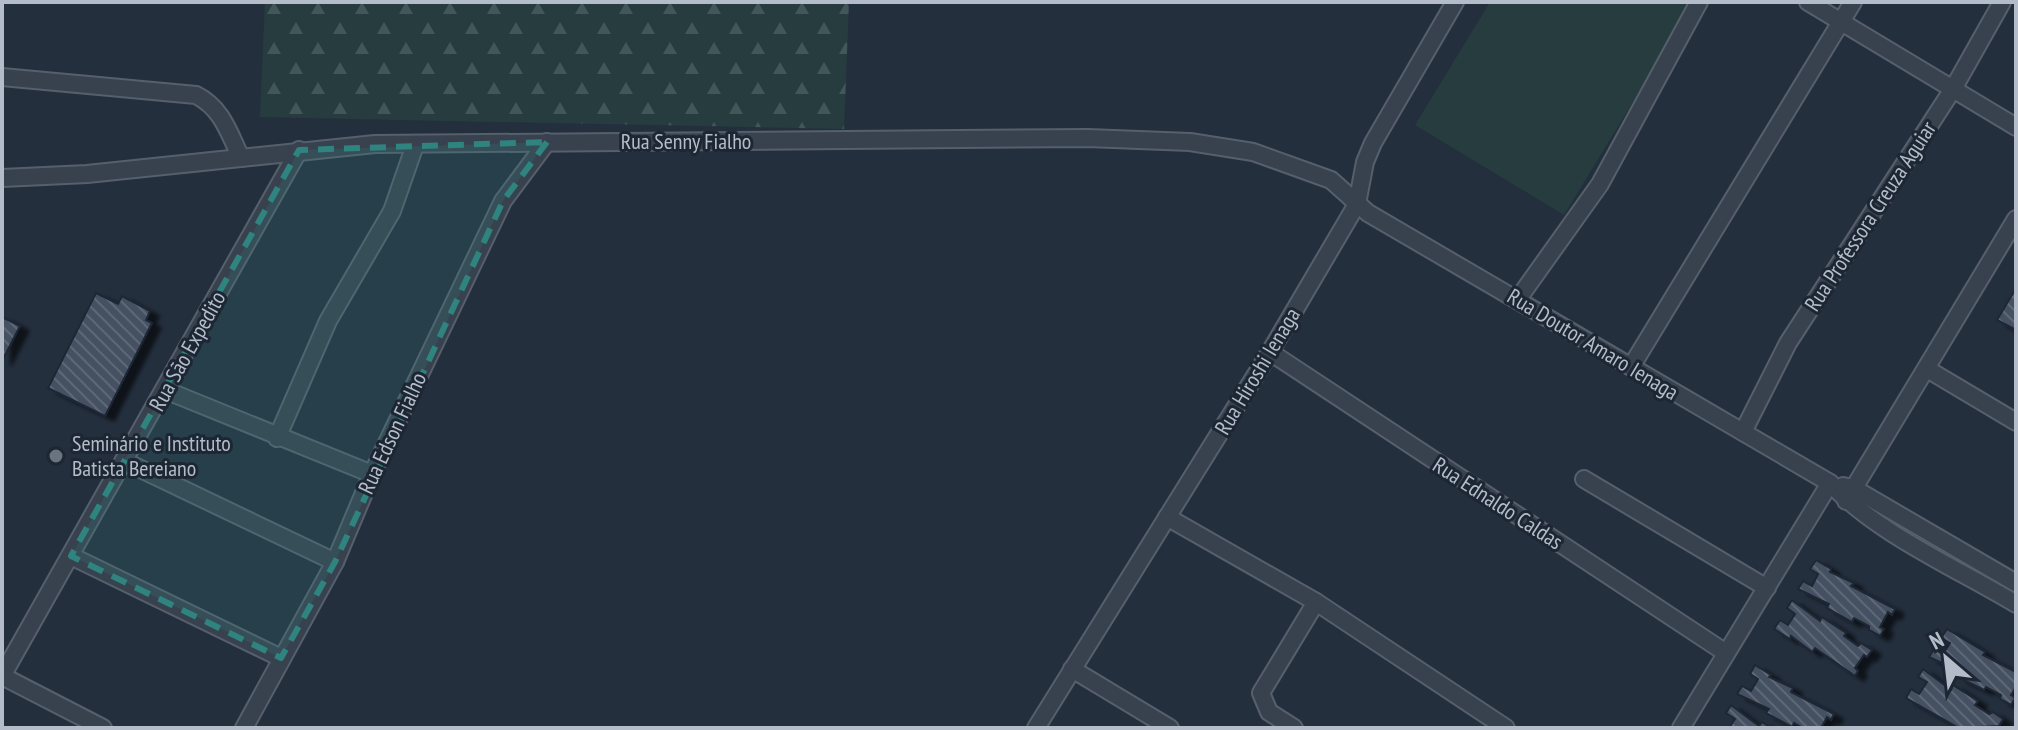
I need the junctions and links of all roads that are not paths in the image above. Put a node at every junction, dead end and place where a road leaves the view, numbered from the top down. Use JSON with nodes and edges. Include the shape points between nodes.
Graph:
{"nodes":[{"id":1,"x":1455,"y":2,"type":"edge"},
{"id":2,"x":1699,"y":2,"type":"edge"},
{"id":3,"x":1808,"y":2,"type":"edge"},
{"id":4,"x":1853,"y":2,"type":"edge"},
{"id":5,"x":2002,"y":2,"type":"edge"},
{"id":6,"x":1842,"y":21,"type":"junction"},
{"id":7,"x":2,"y":77,"type":"edge"},
{"id":8,"x":1953,"y":89,"type":"junction"},
{"id":9,"x":2016,"y":127,"type":"edge"},
{"id":10,"x":547,"y":142,"type":"junction"},
{"id":11,"x":415,"y":145,"type":"junction"},
{"id":12,"x":299,"y":150,"type":"junction"},
{"id":13,"x":241,"y":158,"type":"junction"},
{"id":14,"x":2,"y":178,"type":"edge"},
{"id":15,"x":1357,"y":204,"type":"junction"},
{"id":16,"x":2016,"y":219,"type":"edge"},
{"id":17,"x":1518,"y":299,"type":"junction"},
{"id":18,"x":1270,"y":352,"type":"junction"},
{"id":19,"x":1631,"y":367,"type":"junction"},
{"id":20,"x":1927,"y":369,"type":"junction"},
{"id":21,"x":165,"y":390,"type":"junction"},
{"id":22,"x":2016,"y":422,"type":"edge"},
{"id":23,"x":1743,"y":432,"type":"junction"},
{"id":24,"x":277,"y":438,"type":"junction"},
{"id":25,"x":126,"y":462,"type":"junction"},
{"id":26,"x":372,"y":474,"type":"junction"},
{"id":27,"x":1584,"y":479,"type":"dead end"},
{"id":28,"x":1830,"y":483,"type":"junction"},
{"id":29,"x":1850,"y":494,"type":"junction"},
{"id":30,"x":1167,"y":517,"type":"junction"},
{"id":31,"x":71,"y":556,"type":"junction"},
{"id":32,"x":335,"y":562,"type":"junction"},
{"id":33,"x":2016,"y":583,"type":"edge"},
{"id":34,"x":1767,"y":588,"type":"junction"},
{"id":35,"x":1316,"y":602,"type":"junction"},
{"id":36,"x":2016,"y":604,"type":"edge"},
{"id":37,"x":1726,"y":653,"type":"junction"},
{"id":38,"x":281,"y":658,"type":"junction"},
{"id":39,"x":1072,"y":669,"type":"junction"},
{"id":40,"x":2,"y":676,"type":"edge"},
{"id":41,"x":103,"y":728,"type":"edge"},
{"id":42,"x":244,"y":728,"type":"edge"},
{"id":43,"x":1036,"y":728,"type":"edge"},
{"id":44,"x":1170,"y":728,"type":"edge"},
{"id":45,"x":1294,"y":728,"type":"edge"},
{"id":46,"x":1506,"y":728,"type":"edge"},
{"id":47,"x":1681,"y":728,"type":"edge"}],
"edges":[{"from":1,"to":15,"type":"street","name":"Rua Hiroshi Ienaga","via":[[1373,143]]},
{"from":2,"to":17,"type":"street","via":[[1600,184]]},
{"from":3,"to":6,"type":"street"},
{"from":4,"to":6,"type":"street"},
{"from":5,"to":8,"type":"street","name":"Rua Professora Creuza Aguiar"},
{"from":6,"to":8,"type":"street"},
{"from":6,"to":19,"type":"street"},
{"from":7,"to":13,"type":"street","via":[[196,95],[220,114]]},
{"from":8,"to":9,"type":"street"},
{"from":8,"to":23,"type":"street","name":"Rua Professora Creuza Aguiar","via":[[1788,343]]},
{"from":10,"to":11,"type":"street","name":"Rua Senny Fialho"},
{"from":10,"to":15,"type":"street","name":"Rua Senny Fialho","via":[[1190,142],[1253,152],[1305,168],[1343,188]]},
{"from":10,"to":26,"type":"street","name":"Rua Edson Fialho","via":[[503,201]]},
{"from":11,"to":12,"type":"street","name":"Rua Senny Fialho"},
{"from":11,"to":24,"type":"street","via":[[392,211],[328,321]]},
{"from":12,"to":13,"type":"street","name":"Rua Senny Fialho"},
{"from":12,"to":21,"type":"street","name":"Rua São Expedito"},
{"from":13,"to":14,"type":"street","name":"Rua Senny Fialho"},
{"from":15,"to":17,"type":"street","name":"Rua Doutor Amaro Ienaga"},
{"from":15,"to":18,"type":"street","name":"Rua Hiroshi Ienaga"},
{"from":16,"to":20,"type":"street"},
{"from":17,"to":19,"type":"street","name":"Rua Doutor Amaro Ienaga"},
{"from":18,"to":30,"type":"street","name":"Rua Hiroshi Ienaga"},
{"from":18,"to":37,"type":"street","name":"Rua Ednaldo Caldas"},
{"from":19,"to":23,"type":"street","name":"Rua Doutor Amaro Ienaga"},
{"from":20,"to":22,"type":"street"},
{"from":20,"to":29,"type":"street"},
{"from":21,"to":24,"type":"street"},
{"from":21,"to":25,"type":"street","name":"Rua São Expedito"},
{"from":23,"to":28,"type":"street","name":"Rua Doutor Amaro Ienaga"},
{"from":24,"to":26,"type":"street"},
{"from":25,"to":31,"type":"street","name":"Rua São Expedito"},
{"from":25,"to":32,"type":"street"},
{"from":26,"to":32,"type":"street","name":"Rua Edson Fialho"},
{"from":27,"to":34,"type":"street"},
{"from":28,"to":29,"type":"street"},
{"from":28,"to":34,"type":"street"},
{"from":29,"to":33,"type":"street"},
{"from":29,"to":36,"type":"street"},
{"from":30,"to":35,"type":"street"},
{"from":30,"to":39,"type":"street","name":"Rua Hiroshi Ienaga"},
{"from":31,"to":38,"type":"street"},
{"from":31,"to":40,"type":"street","name":"Rua São Expedito"},
{"from":32,"to":38,"type":"street","name":"Rua Edson Fialho"},
{"from":34,"to":37,"type":"street"},
{"from":35,"to":45,"type":"street","via":[[1261,693],[1269,712]]},
{"from":35,"to":46,"type":"street"},
{"from":37,"to":47,"type":"street"},
{"from":38,"to":42,"type":"street","name":"Rua Edson Fialho"},
{"from":39,"to":43,"type":"street","name":"Rua Hiroshi Ienaga"},
{"from":39,"to":44,"type":"street"},
{"from":40,"to":41,"type":"street"}]}
